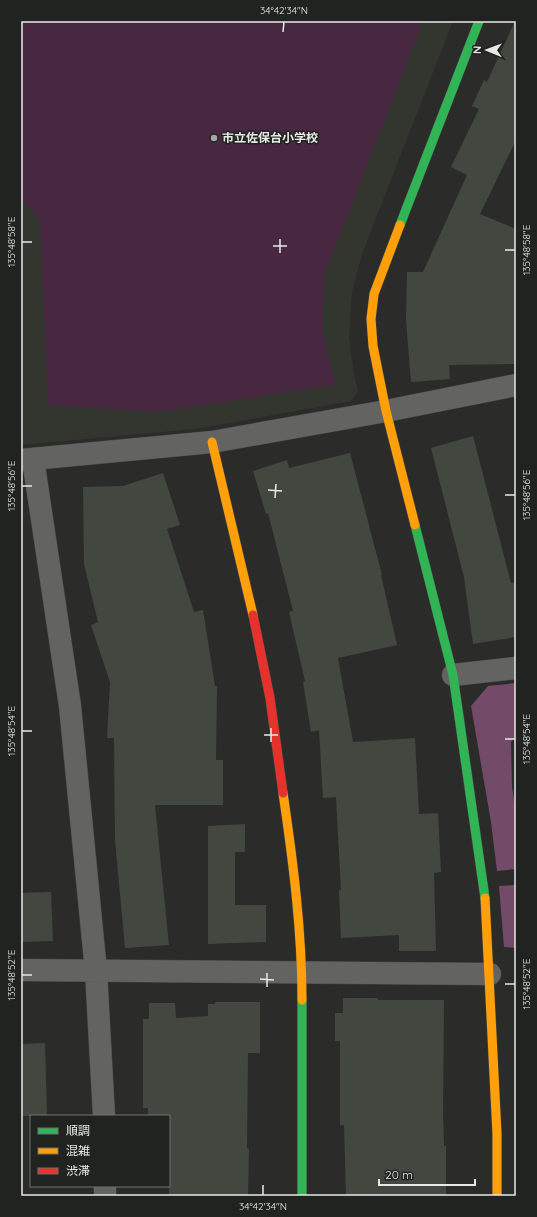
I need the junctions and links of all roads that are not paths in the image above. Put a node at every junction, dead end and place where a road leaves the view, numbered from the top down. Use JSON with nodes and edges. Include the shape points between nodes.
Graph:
{"nodes":[{"id":1,"x":479,"y":21,"type":"edge"},
{"id":2,"x":516,"y":385,"type":"edge"},
{"id":3,"x":386,"y":411,"type":"junction"},
{"id":4,"x":212,"y":442,"type":"junction"},
{"id":5,"x":27,"y":459,"type":"edge"},
{"id":6,"x":516,"y":668,"type":"edge"},
{"id":7,"x":453,"y":675,"type":"junction"},
{"id":8,"x":21,"y":970,"type":"edge"},
{"id":9,"x":96,"y":971,"type":"junction"},
{"id":10,"x":302,"y":972,"type":"junction"},
{"id":11,"x":490,"y":974,"type":"junction"},
{"id":12,"x":104,"y":1115,"type":"edge"},
{"id":13,"x":302,"y":1196,"type":"edge"},
{"id":14,"x":497,"y":1196,"type":"edge"}],
"edges":[{"from":1,"to":3,"type":"street","via":[[374,294],[371,319],[373,346]]},
{"from":2,"to":3,"type":"street"},
{"from":3,"to":4,"type":"street"},
{"from":3,"to":7,"type":"street"},
{"from":4,"to":5,"type":"street"},
{"from":4,"to":10,"type":"street","via":[[244,571],[270,698],[291,846]]},
{"from":5,"to":9,"type":"street","via":[[70,706]]},
{"from":6,"to":7,"type":"street"},
{"from":7,"to":11,"type":"street","via":[[484,896]]},
{"from":8,"to":9,"type":"street"},
{"from":9,"to":10,"type":"street"},
{"from":9,"to":12,"type":"street"},
{"from":10,"to":11,"type":"street"},
{"from":10,"to":13,"type":"street"},
{"from":11,"to":14,"type":"street"}]}
